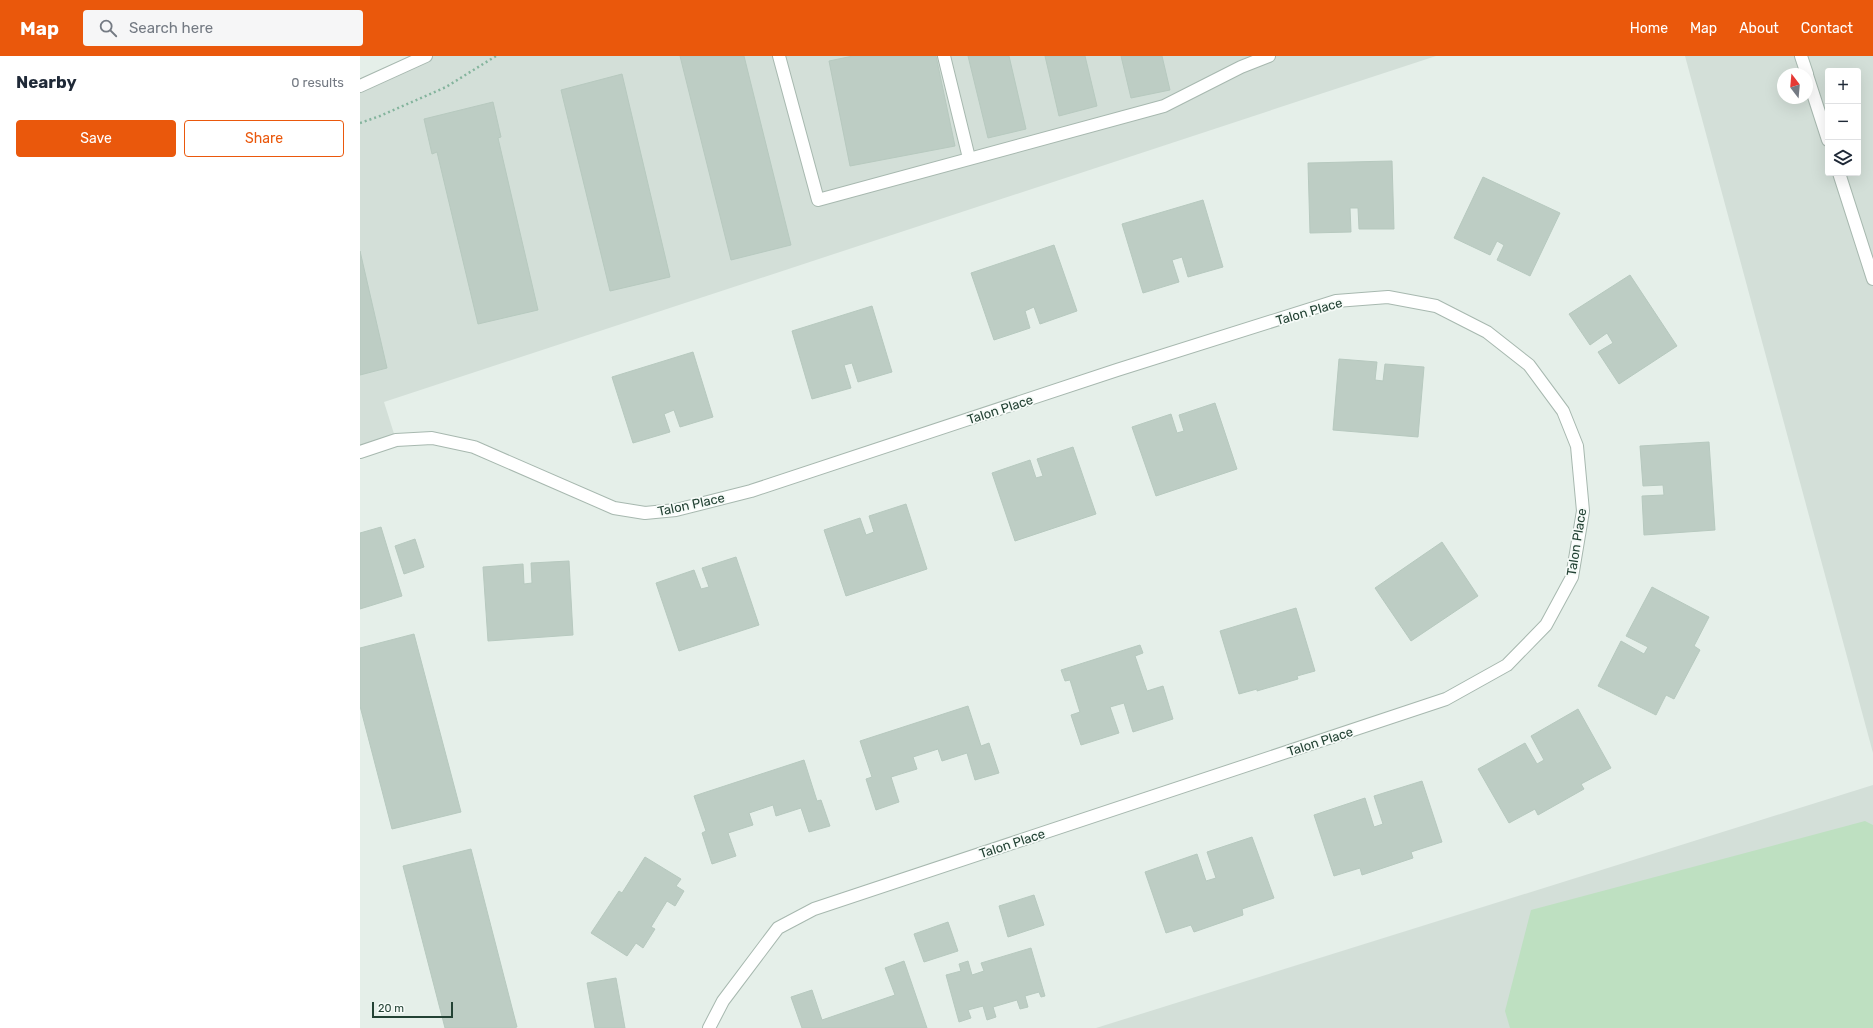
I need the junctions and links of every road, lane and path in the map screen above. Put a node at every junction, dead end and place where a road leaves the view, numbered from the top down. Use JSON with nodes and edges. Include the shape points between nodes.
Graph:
{"nodes":[{"id":1,"x":426,"y":56,"type":"edge"},
{"id":2,"x":496,"y":56,"type":"edge"},
{"id":3,"x":779,"y":56,"type":"edge"},
{"id":4,"x":944,"y":56,"type":"edge"},
{"id":5,"x":1269,"y":56,"type":"edge"},
{"id":6,"x":1801,"y":56,"type":"edge"},
{"id":7,"x":413,"y":59,"type":"edge"},
{"id":8,"x":1805,"y":68,"type":"edge"},
{"id":9,"x":360,"y":86,"type":"edge"},
{"id":10,"x":1813,"y":94,"type":"edge"},
{"id":11,"x":360,"y":124,"type":"edge"},
{"id":12,"x":1825,"y":131,"type":"edge"},
{"id":13,"x":970,"y":158,"type":"junction"},
{"id":14,"x":1840,"y":176,"type":"edge"},
{"id":15,"x":1873,"y":279,"type":"edge"},
{"id":16,"x":360,"y":452,"type":"edge"},
{"id":17,"x":709,"y":1028,"type":"edge"}],
"edges":[{"from":1,"to":7,"type":"street"},
{"from":2,"to":11,"type":"path","via":[[446,87]]},
{"from":3,"to":13,"type":"street","via":[[818,200]]},
{"from":4,"to":13,"type":"street"},
{"from":5,"to":13,"type":"street","via":[[1240,67],[1164,106]]},
{"from":6,"to":8,"type":"street"},
{"from":7,"to":9,"type":"street"},
{"from":10,"to":12,"type":"street"},
{"from":14,"to":15,"type":"street"},
{"from":16,"to":17,"type":"street","name":"Talon Place","via":[[396,440],[432,438],[474,447],[614,508],[645,513],[676,510],[751,491],[1117,370],[1336,301],[1388,297],[1436,306],[1488,332],[1529,365],[1563,411],[1577,446],[1583,511],[1572,577],[1546,625],[1507,665],[1446,699],[814,909],[778,928],[723,1001]]}]}
